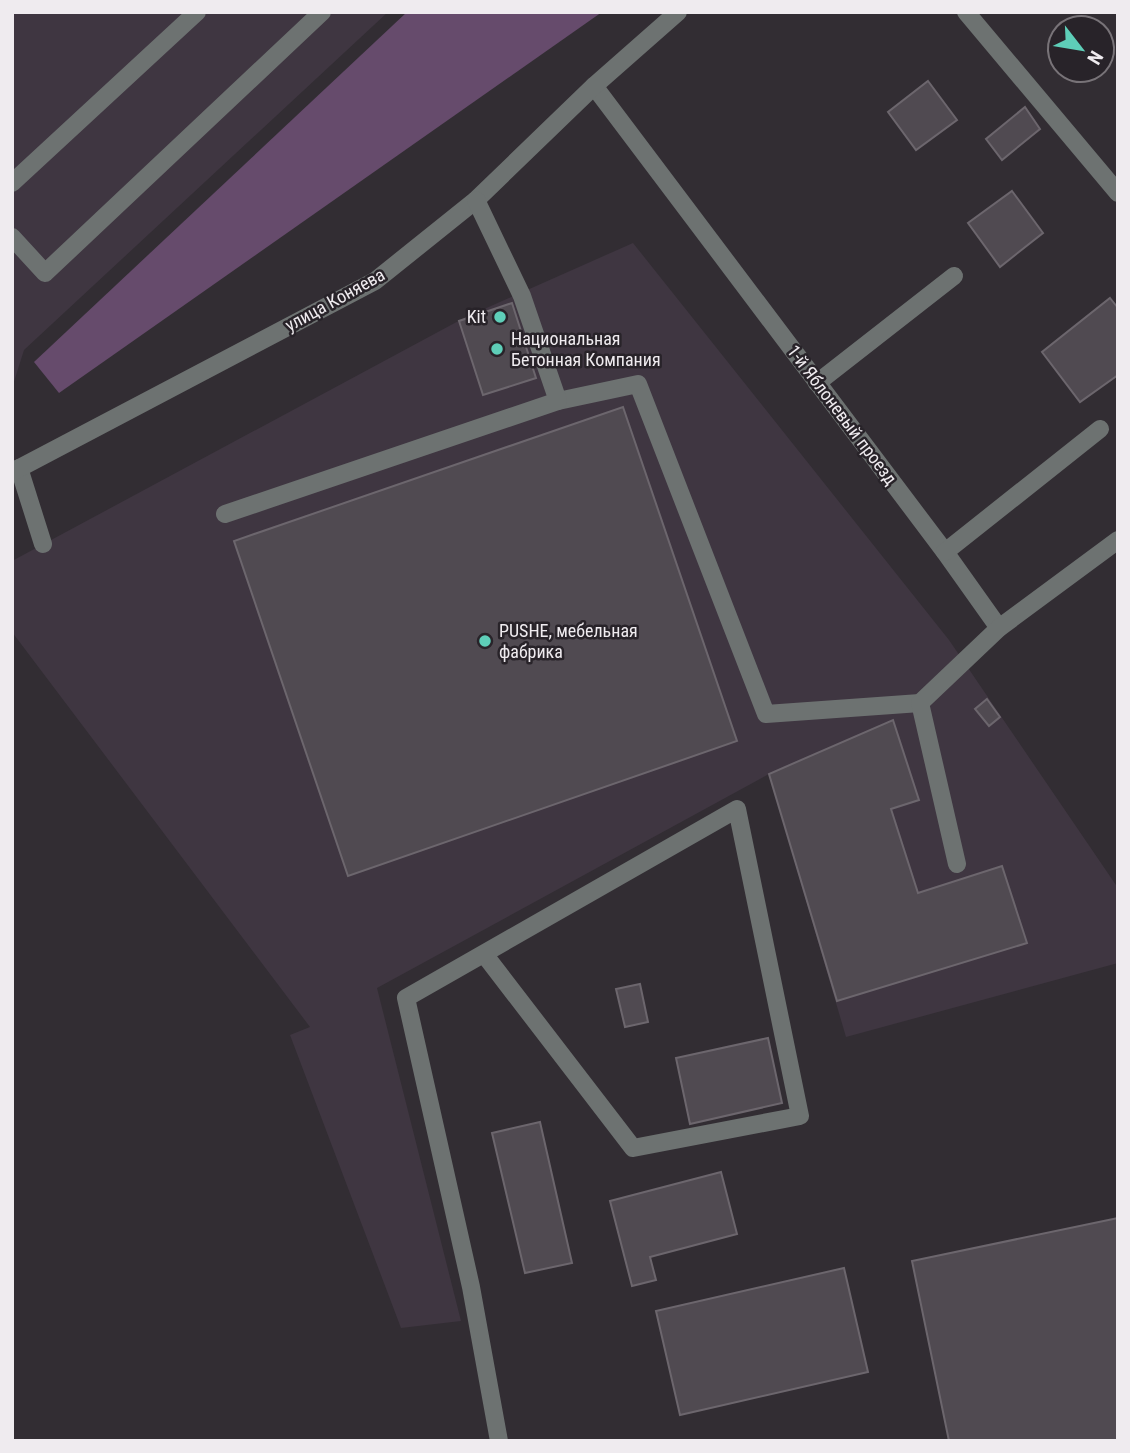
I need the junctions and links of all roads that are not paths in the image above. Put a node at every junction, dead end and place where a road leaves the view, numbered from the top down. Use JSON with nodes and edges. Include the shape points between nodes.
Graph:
{"nodes":[{"id":1,"x":197,"y":12,"type":"edge"},
{"id":2,"x":322,"y":12,"type":"edge"},
{"id":3,"x":678,"y":12,"type":"edge"},
{"id":4,"x":966,"y":12,"type":"edge"},
{"id":5,"x":594,"y":86,"type":"junction"},
{"id":6,"x":12,"y":183,"type":"edge"},
{"id":7,"x":1118,"y":193,"type":"edge"},
{"id":8,"x":476,"y":200,"type":"junction"},
{"id":9,"x":12,"y":237,"type":"edge"},
{"id":10,"x":954,"y":276,"type":"dead end"},
{"id":11,"x":817,"y":383,"type":"junction"},
{"id":12,"x":558,"y":401,"type":"junction"},
{"id":13,"x":1100,"y":429,"type":"dead end"},
{"id":14,"x":15,"y":470,"type":"edge"},
{"id":15,"x":225,"y":514,"type":"dead end"},
{"id":16,"x":1118,"y":540,"type":"edge"},
{"id":17,"x":43,"y":544,"type":"dead end"},
{"id":18,"x":945,"y":552,"type":"junction"},
{"id":19,"x":999,"y":628,"type":"junction"},
{"id":20,"x":920,"y":703,"type":"junction"},
{"id":21,"x":957,"y":864,"type":"dead end"},
{"id":22,"x":484,"y":954,"type":"junction"},
{"id":23,"x":499,"y":1441,"type":"edge"}],
"edges":[{"from":1,"to":6,"type":"street"},
{"from":2,"to":9,"type":"street","via":[[45,272]]},
{"from":3,"to":5,"type":"street","name":"улица Коняева"},
{"from":4,"to":7,"type":"street"},
{"from":5,"to":8,"type":"street","name":"улица Коняева"},
{"from":5,"to":11,"type":"street","name":"1-й Яблоневый проезд"},
{"from":8,"to":12,"type":"street","via":[[522,296]]},
{"from":8,"to":14,"type":"street","name":"улица Коняева","via":[[375,281]]},
{"from":10,"to":11,"type":"street"},
{"from":11,"to":18,"type":"street","name":"1-й Яблоневый проезд"},
{"from":12,"to":15,"type":"street"},
{"from":12,"to":20,"type":"street","via":[[638,384],[766,714]]},
{"from":13,"to":18,"type":"street"},
{"from":14,"to":17,"type":"street"},
{"from":16,"to":19,"type":"street"},
{"from":18,"to":19,"type":"street","name":"1-й Яблоневый проезд"},
{"from":19,"to":20,"type":"street"},
{"from":20,"to":21,"type":"street"},
{"from":22,"to":22,"type":"street","via":[[737,809],[800,1116],[633,1148]]},
{"from":22,"to":23,"type":"street","via":[[406,999],[471,1287]]}]}
